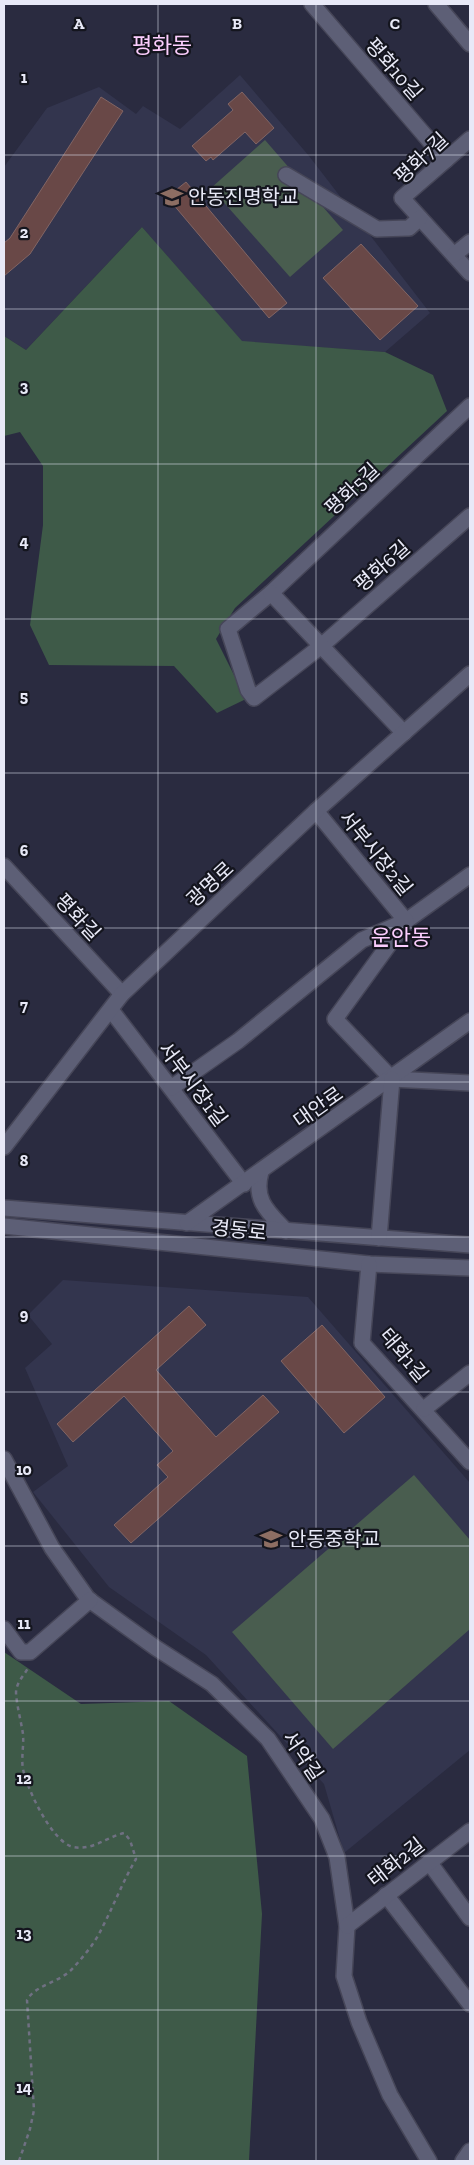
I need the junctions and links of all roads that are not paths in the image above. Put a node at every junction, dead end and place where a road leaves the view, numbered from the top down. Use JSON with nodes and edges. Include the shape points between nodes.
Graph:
{"nodes":[{"id":1,"x":312,"y":4,"type":"edge"},
{"id":2,"x":436,"y":4,"type":"edge"},
{"id":3,"x":470,"y":44,"type":"edge"},
{"id":4,"x":470,"y":139,"type":"edge"},
{"id":5,"x":446,"y":160,"type":"junction"},
{"id":6,"x":286,"y":175,"type":"dead end"},
{"id":7,"x":420,"y":218,"type":"junction"},
{"id":8,"x":470,"y":242,"type":"edge"},
{"id":9,"x":454,"y":255,"type":"junction"},
{"id":10,"x":470,"y":273,"type":"edge"},
{"id":11,"x":467,"y":416,"type":"edge"},
{"id":12,"x":470,"y":516,"type":"edge"},
{"id":13,"x":270,"y":593,"type":"junction"},
{"id":14,"x":320,"y":647,"type":"junction"},
{"id":15,"x":470,"y":674,"type":"edge"},
{"id":16,"x":404,"y":732,"type":"junction"},
{"id":17,"x":316,"y":811,"type":"junction"},
{"id":18,"x":4,"y":866,"type":"edge"},
{"id":19,"x":470,"y":875,"type":"edge"},
{"id":20,"x":406,"y":921,"type":"junction"},
{"id":21,"x":122,"y":994,"type":"junction"},
{"id":22,"x":110,"y":1010,"type":"junction"},
{"id":23,"x":470,"y":1021,"type":"edge"},
{"id":24,"x":392,"y":1078,"type":"junction"},
{"id":25,"x":470,"y":1083,"type":"edge"},
{"id":26,"x":171,"y":1088,"type":"junction"},
{"id":27,"x":4,"y":1147,"type":"edge"},
{"id":28,"x":261,"y":1172,"type":"junction"},
{"id":29,"x":244,"y":1184,"type":"junction"},
{"id":30,"x":4,"y":1208,"type":"edge"},
{"id":31,"x":187,"y":1223,"type":"junction"},
{"id":32,"x":5,"y":1226,"type":"edge"},
{"id":33,"x":286,"y":1231,"type":"junction"},
{"id":34,"x":379,"y":1238,"type":"junction"},
{"id":35,"x":470,"y":1244,"type":"edge"},
{"id":36,"x":369,"y":1264,"type":"junction"},
{"id":37,"x":470,"y":1268,"type":"edge"},
{"id":38,"x":470,"y":1373,"type":"edge"},
{"id":39,"x":424,"y":1409,"type":"junction"},
{"id":40,"x":4,"y":1458,"type":"edge"},
{"id":41,"x":470,"y":1462,"type":"edge"},
{"id":42,"x":90,"y":1600,"type":"junction"},
{"id":43,"x":4,"y":1630,"type":"edge"},
{"id":44,"x":470,"y":1831,"type":"edge"},
{"id":45,"x":428,"y":1862,"type":"junction"},
{"id":46,"x":386,"y":1895,"type":"junction"},
{"id":47,"x":470,"y":1918,"type":"edge"},
{"id":48,"x":346,"y":1926,"type":"junction"},
{"id":49,"x":470,"y":2004,"type":"edge"},
{"id":50,"x":470,"y":2151,"type":"edge"},
{"id":51,"x":430,"y":2161,"type":"edge"},
{"id":52,"x":463,"y":2161,"type":"edge"}],
"edges":[{"from":1,"to":5,"type":"street","name":"평화10길"},
{"from":2,"to":3,"type":"street"},
{"from":4,"to":5,"type":"street","name":"평화7길"},
{"from":5,"to":7,"type":"street","name":"평화7길","via":[[402,198]]},
{"from":6,"to":7,"type":"street","via":[[377,229],[409,228]]},
{"from":7,"to":9,"type":"street","name":"평화7길"},
{"from":8,"to":9,"type":"street"},
{"from":9,"to":10,"type":"street","name":"평화7길"},
{"from":11,"to":13,"type":"street","name":"평화5길"},
{"from":12,"to":14,"type":"street","name":"평화6길"},
{"from":13,"to":14,"type":"street"},
{"from":13,"to":14,"type":"street","name":"평화5길","via":[[228,629],[248,690],[254,698]]},
{"from":14,"to":16,"type":"street"},
{"from":15,"to":16,"type":"street","name":"광명로"},
{"from":16,"to":17,"type":"street","name":"광명로"},
{"from":17,"to":20,"type":"street","name":"서부시장2길"},
{"from":17,"to":21,"type":"street","name":"광명로"},
{"from":18,"to":21,"type":"street","name":"평화길"},
{"from":19,"to":20,"type":"street","name":"서부시장2길"},
{"from":20,"to":24,"type":"street","name":"서부시장2길","via":[[335,1019]]},
{"from":20,"to":26,"type":"street","via":[[362,940],[238,1041]]},
{"from":21,"to":22,"type":"street","name":"광명로"},
{"from":22,"to":26,"type":"street","name":"서부시장1길"},
{"from":22,"to":27,"type":"street","name":"광명로"},
{"from":23,"to":24,"type":"street","name":"대안로"},
{"from":24,"to":25,"type":"street"},
{"from":24,"to":28,"type":"street","name":"대안로"},
{"from":24,"to":34,"type":"street"},
{"from":26,"to":29,"type":"street","name":"서부시장1길"},
{"from":28,"to":29,"type":"street","name":"대안로"},
{"from":28,"to":33,"type":"street","via":[[258,1191],[262,1203]]},
{"from":29,"to":31,"type":"street","name":"대안로"},
{"from":30,"to":31,"type":"street","name":"경동로"},
{"from":31,"to":33,"type":"street","name":"경동로"},
{"from":32,"to":36,"type":"street","name":"경동로"},
{"from":33,"to":34,"type":"street","name":"경동로"},
{"from":34,"to":35,"type":"street","name":"경동로"},
{"from":36,"to":37,"type":"street","name":"경동로"},
{"from":36,"to":39,"type":"street","name":"태화1길","via":[[362,1342]]},
{"from":38,"to":39,"type":"street","name":"태화1길"},
{"from":39,"to":41,"type":"street","name":"태화1길"},
{"from":40,"to":42,"type":"street","name":"서악길","via":[[52,1548]]},
{"from":42,"to":43,"type":"street","via":[[30,1652],[21,1652]]},
{"from":42,"to":48,"type":"street","name":"서악길","via":[[212,1684],[268,1739],[322,1819],[337,1857]]},
{"from":44,"to":45,"type":"street","name":"태화2길"},
{"from":45,"to":46,"type":"street","name":"태화2길"},
{"from":45,"to":47,"type":"street"},
{"from":46,"to":48,"type":"street","name":"태화2길"},
{"from":46,"to":49,"type":"street"},
{"from":48,"to":51,"type":"street","name":"서악길","via":[[344,1976],[360,2022],[390,2095]]},
{"from":50,"to":52,"type":"street"}]}
